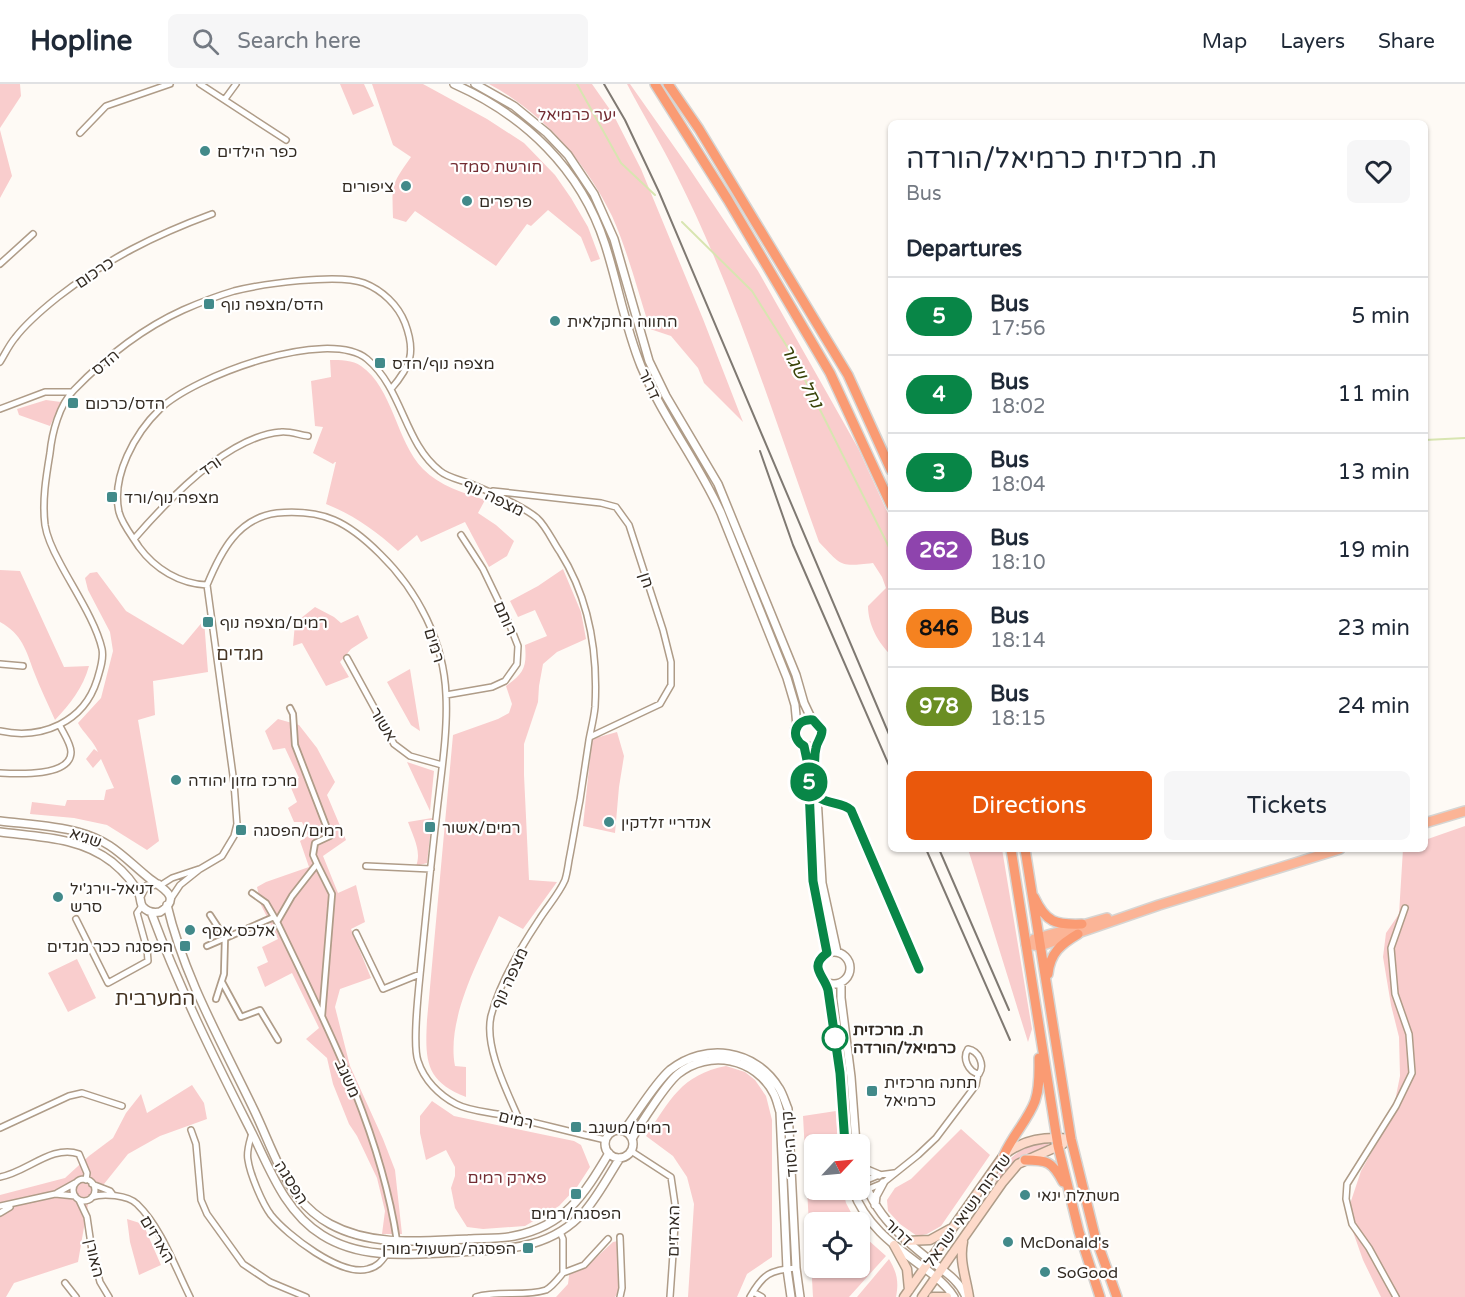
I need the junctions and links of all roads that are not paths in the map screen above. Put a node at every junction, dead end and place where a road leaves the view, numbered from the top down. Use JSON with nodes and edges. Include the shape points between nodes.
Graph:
{"nodes":[{"id":1,"x":170,"y":84,"type":"edge"},
{"id":2,"x":200,"y":84,"type":"edge"},
{"id":3,"x":236,"y":84,"type":"edge"},
{"id":4,"x":454,"y":84,"type":"edge"},
{"id":5,"x":475,"y":84,"type":"edge"},
{"id":6,"x":655,"y":84,"type":"edge"},
{"id":7,"x":668,"y":84,"type":"edge"},
{"id":8,"x":225,"y":99,"type":"junction"},
{"id":9,"x":80,"y":134,"type":"dead end"},
{"id":10,"x":286,"y":140,"type":"dead end"},
{"id":11,"x":212,"y":214,"type":"dead end"},
{"id":12,"x":33,"y":234,"type":"dead end"},
{"id":13,"x":0,"y":264,"type":"edge"},
{"id":14,"x":0,"y":362,"type":"edge"},
{"id":15,"x":391,"y":389,"type":"junction"},
{"id":16,"x":72,"y":392,"type":"junction"},
{"id":17,"x":0,"y":409,"type":"edge"},
{"id":18,"x":308,"y":436,"type":"dead end"},
{"id":19,"x":888,"y":463,"type":"edge"},
{"id":20,"x":488,"y":491,"type":"junction"},
{"id":21,"x":888,"y":499,"type":"edge"},
{"id":22,"x":461,"y":536,"type":"dead end"},
{"id":23,"x":134,"y":539,"type":"junction"},
{"id":24,"x":207,"y":585,"type":"junction"},
{"id":25,"x":347,"y":658,"type":"dead end"},
{"id":26,"x":0,"y":664,"type":"edge"},
{"id":27,"x":23,"y":666,"type":"dead end"},
{"id":28,"x":446,"y":695,"type":"junction"},
{"id":29,"x":291,"y":708,"type":"dead end"},
{"id":30,"x":813,"y":720,"type":"junction"},
{"id":31,"x":60,"y":726,"type":"junction"},
{"id":32,"x":797,"y":726,"type":"junction"},
{"id":33,"x":0,"y":731,"type":"edge"},
{"id":34,"x":590,"y":737,"type":"junction"},
{"id":35,"x":816,"y":744,"type":"junction"},
{"id":36,"x":804,"y":746,"type":"junction"},
{"id":37,"x":442,"y":765,"type":"junction"},
{"id":38,"x":0,"y":773,"type":"edge"},
{"id":39,"x":1465,"y":810,"type":"edge"},
{"id":40,"x":0,"y":821,"type":"edge"},
{"id":41,"x":1428,"y":822,"type":"edge"},
{"id":42,"x":0,"y":832,"type":"edge"},
{"id":43,"x":1011,"y":852,"type":"edge"},
{"id":44,"x":1025,"y":852,"type":"edge"},
{"id":45,"x":1330,"y":852,"type":"edge"},
{"id":46,"x":317,"y":864,"type":"junction"},
{"id":47,"x":366,"y":866,"type":"dead end"},
{"id":48,"x":200,"y":869,"type":"junction"},
{"id":49,"x":431,"y":869,"type":"junction"},
{"id":50,"x":159,"y":884,"type":"junction"},
{"id":51,"x":1032,"y":892,"type":"junction"},
{"id":52,"x":252,"y":893,"type":"dead end"},
{"id":53,"x":140,"y":897,"type":"junction"},
{"id":54,"x":168,"y":903,"type":"junction"},
{"id":55,"x":142,"y":906,"type":"junction"},
{"id":56,"x":1405,"y":908,"type":"dead end"},
{"id":57,"x":151,"y":912,"type":"junction"},
{"id":58,"x":210,"y":915,"type":"dead end"},
{"id":59,"x":76,"y":919,"type":"dead end"},
{"id":60,"x":275,"y":920,"type":"junction"},
{"id":61,"x":1080,"y":929,"type":"junction"},
{"id":62,"x":356,"y":933,"type":"dead end"},
{"id":63,"x":225,"y":938,"type":"junction"},
{"id":64,"x":1039,"y":941,"type":"junction"},
{"id":65,"x":1026,"y":944,"type":"junction"},
{"id":66,"x":207,"y":946,"type":"dead end"},
{"id":67,"x":837,"y":952,"type":"junction"},
{"id":68,"x":827,"y":953,"type":"junction"},
{"id":69,"x":420,"y":974,"type":"junction"},
{"id":70,"x":222,"y":982,"type":"junction"},
{"id":71,"x":826,"y":982,"type":"junction"},
{"id":72,"x":841,"y":983,"type":"junction"},
{"id":73,"x":1047,"y":991,"type":"junction"},
{"id":74,"x":216,"y":999,"type":"dead end"},
{"id":75,"x":322,"y":1018,"type":"junction"},
{"id":76,"x":1040,"y":1028,"type":"junction"},
{"id":77,"x":835,"y":1035,"type":"junction"},
{"id":78,"x":844,"y":1035,"type":"junction"},
{"id":79,"x":278,"y":1040,"type":"dead end"},
{"id":80,"x":978,"y":1074,"type":"junction"},
{"id":81,"x":122,"y":1106,"type":"dead end"},
{"id":82,"x":519,"y":1119,"type":"junction"},
{"id":83,"x":262,"y":1127,"type":"junction"},
{"id":84,"x":0,"y":1128,"type":"edge"},
{"id":85,"x":191,"y":1130,"type":"dead end"},
{"id":86,"x":621,"y":1130,"type":"junction"},
{"id":87,"x":252,"y":1133,"type":"junction"},
{"id":88,"x":844,"y":1134,"type":"edge"},
{"id":89,"x":855,"y":1134,"type":"edge"},
{"id":90,"x":632,"y":1139,"type":"junction"},
{"id":91,"x":1071,"y":1139,"type":"junction"},
{"id":92,"x":606,"y":1140,"type":"junction"},
{"id":93,"x":1057,"y":1142,"type":"junction"},
{"id":94,"x":631,"y":1150,"type":"junction"},
{"id":95,"x":609,"y":1153,"type":"junction"},
{"id":96,"x":1004,"y":1155,"type":"junction"},
{"id":97,"x":620,"y":1158,"type":"junction"},
{"id":98,"x":1025,"y":1160,"type":"junction"},
{"id":99,"x":870,"y":1171,"type":"edge"},
{"id":100,"x":895,"y":1173,"type":"junction"},
{"id":101,"x":879,"y":1175,"type":"junction"},
{"id":102,"x":0,"y":1177,"type":"edge"},
{"id":103,"x":870,"y":1179,"type":"edge"},
{"id":104,"x":86,"y":1180,"type":"junction"},
{"id":105,"x":77,"y":1182,"type":"junction"},
{"id":106,"x":883,"y":1183,"type":"junction"},
{"id":107,"x":92,"y":1184,"type":"junction"},
{"id":108,"x":870,"y":1188,"type":"edge"},
{"id":109,"x":1069,"y":1192,"type":"junction"},
{"id":110,"x":54,"y":1194,"type":"junction"},
{"id":111,"x":113,"y":1196,"type":"junction"},
{"id":112,"x":870,"y":1197,"type":"edge"},
{"id":113,"x":77,"y":1198,"type":"junction"},
{"id":114,"x":91,"y":1198,"type":"junction"},
{"id":115,"x":858,"y":1200,"type":"edge"},
{"id":116,"x":14,"y":1204,"type":"junction"},
{"id":117,"x":875,"y":1205,"type":"junction"},
{"id":118,"x":0,"y":1206,"type":"edge"},
{"id":119,"x":0,"y":1212,"type":"edge"},
{"id":120,"x":87,"y":1217,"type":"junction"},
{"id":121,"x":553,"y":1222,"type":"junction"},
{"id":122,"x":952,"y":1227,"type":"junction"},
{"id":123,"x":560,"y":1232,"type":"junction"},
{"id":124,"x":620,"y":1237,"type":"dead end"},
{"id":125,"x":608,"y":1239,"type":"dead end"},
{"id":126,"x":964,"y":1239,"type":"junction"},
{"id":127,"x":397,"y":1241,"type":"junction"},
{"id":128,"x":906,"y":1241,"type":"junction"},
{"id":129,"x":894,"y":1245,"type":"junction"},
{"id":130,"x":386,"y":1255,"type":"junction"},
{"id":131,"x":930,"y":1260,"type":"junction"},
{"id":132,"x":796,"y":1268,"type":"junction"},
{"id":133,"x":925,"y":1268,"type":"junction"},
{"id":134,"x":787,"y":1269,"type":"junction"},
{"id":135,"x":942,"y":1269,"type":"junction"},
{"id":136,"x":564,"y":1274,"type":"junction"},
{"id":137,"x":936,"y":1277,"type":"junction"},
{"id":138,"x":65,"y":1283,"type":"dead end"},
{"id":139,"x":107,"y":1294,"type":"edge"},
{"id":140,"x":752,"y":1294,"type":"edge"},
{"id":141,"x":907,"y":1294,"type":"edge"},
{"id":142,"x":75,"y":1297,"type":"edge"},
{"id":143,"x":99,"y":1297,"type":"edge"},
{"id":144,"x":190,"y":1297,"type":"edge"},
{"id":145,"x":306,"y":1297,"type":"edge"},
{"id":146,"x":478,"y":1297,"type":"edge"},
{"id":147,"x":620,"y":1297,"type":"edge"},
{"id":148,"x":670,"y":1297,"type":"edge"},
{"id":149,"x":762,"y":1297,"type":"edge"},
{"id":150,"x":791,"y":1297,"type":"edge"},
{"id":151,"x":800,"y":1297,"type":"edge"},
{"id":152,"x":922,"y":1297,"type":"edge"},
{"id":153,"x":933,"y":1297,"type":"edge"},
{"id":154,"x":947,"y":1297,"type":"edge"},
{"id":155,"x":954,"y":1297,"type":"edge"},
{"id":156,"x":967,"y":1297,"type":"edge"},
{"id":157,"x":1100,"y":1297,"type":"edge"},
{"id":158,"x":1117,"y":1297,"type":"edge"},
{"id":159,"x":1396,"y":1297,"type":"edge"}],
"edges":[{"from":1,"to":9,"type":"street","via":[[106,106]]},
{"from":2,"to":8,"type":"street"},
{"from":3,"to":8,"type":"street"},
{"from":4,"to":32,"type":"street","name":"דרור","via":[[493,104],[531,131],[560,161],[586,199],[605,243],[640,364],[721,513],[787,678]]},
{"from":5,"to":30,"type":"street","name":"דרור","via":[[514,106],[547,133],[568,155],[594,194],[614,239],[649,361],[718,484]]},
{"from":6,"to":21,"type":"highway","via":[[830,373]]},
{"from":7,"to":19,"type":"highway","via":[[848,375]]},
{"from":8,"to":10,"type":"street"},
{"from":11,"to":14,"type":"street","name":"כרכום","via":[[161,233],[81,279],[40,311],[15,338]]},
{"from":12,"to":13,"type":"street"},
{"from":15,"to":16,"type":"street","name":"הדס","via":[[407,369],[410,356],[411,343],[404,319],[382,293],[363,282],[339,279],[234,291],[182,310],[138,335]]},
{"from":15,"to":20,"type":"street","name":"מצפה נוף","via":[[420,449],[442,473]]},
{"from":15,"to":23,"type":"street","name":"מצפה נוף","via":[[379,370],[364,357],[350,350],[312,348],[247,364],[187,390],[161,408],[140,434],[120,473],[119,512]]},
{"from":16,"to":17,"type":"street","via":[[45,392]]},
{"from":16,"to":31,"type":"street","name":"הדס","via":[[52,436],[45,486],[45,527],[103,651],[93,692],[82,708]]},
{"from":18,"to":23,"type":"street","name":"ורד","via":[[281,432],[240,446],[203,469]]},
{"from":20,"to":34,"type":"street","name":"מצפה נוף","via":[[538,519],[572,572],[585,606],[596,663]]},
{"from":20,"to":34,"type":"street","name":"חן","via":[[601,503],[616,507],[629,525],[663,630],[671,662],[671,685],[660,704]]},
{"from":22,"to":28,"type":"street","name":"רותם","via":[[483,569],[509,623],[518,646],[517,664],[505,681],[492,687]]},
{"from":23,"to":24,"type":"street","name":"מצפה נוף","via":[[163,570],[194,584]]},
{"from":24,"to":28,"type":"street","name":"רמים","via":[[217,560],[239,529],[266,515],[298,511],[333,518],[364,538],[410,590],[435,638]]},
{"from":24,"to":48,"type":"street","via":[[237,824],[222,856]]},
{"from":25,"to":37,"type":"street","name":"אשור","via":[[394,744],[410,756]]},
{"from":26,"to":27,"type":"street"},
{"from":28,"to":37,"type":"street","name":"רמים"},
{"from":29,"to":46,"type":"street","via":[[295,745],[330,836],[315,843]]},
{"from":30,"to":32,"type":"street","via":[[804,720]]},
{"from":30,"to":35,"type":"street","via":[[822,730]]},
{"from":31,"to":33,"type":"street","name":"הדס","via":[[25,734]]},
{"from":31,"to":38,"type":"street","via":[[72,749],[66,763],[44,773]]},
{"from":32,"to":36,"type":"street","via":[[796,739]]},
{"from":34,"to":82,"type":"street","name":"מצפה נוף","via":[[565,880],[507,976],[491,1018],[491,1046]]},
{"from":35,"to":36,"type":"street"},
{"from":35,"to":67,"type":"street","via":[[822,883]]},
{"from":36,"to":68,"type":"street","via":[[814,889]]},
{"from":37,"to":49,"type":"street","name":"רמים"},
{"from":39,"to":41,"type":"main road"},
{"from":40,"to":50,"type":"street","name":"שגיא","via":[[77,831],[99,839]]},
{"from":42,"to":53,"type":"street","name":"שגיא","via":[[85,846],[124,872]]},
{"from":43,"to":65,"type":"highway"},
{"from":44,"to":51,"type":"highway"},
{"from":45,"to":61,"type":"main road"},
{"from":46,"to":60,"type":"street"},
{"from":46,"to":75,"type":"street","via":[[332,894]]},
{"from":47,"to":49,"type":"street"},
{"from":48,"to":50,"type":"street"},
{"from":48,"to":54,"type":"street","via":[[180,885]]},
{"from":49,"to":69,"type":"street","name":"רמים"},
{"from":50,"to":53,"type":"street","via":[[148,885]]},
{"from":50,"to":54,"type":"street","via":[[168,892]]},
{"from":51,"to":61,"type":"highway","via":[[1050,920]]},
{"from":51,"to":64,"type":"highway"},
{"from":52,"to":60,"type":"street","name":"משגב","via":[[266,903]]},
{"from":53,"to":55,"type":"street"},
{"from":54,"to":57,"type":"street","via":[[160,912]]},
{"from":54,"to":83,"type":"street","name":"הפסגה","via":[[173,932],[187,970]]},
{"from":55,"to":57,"type":"street"},
{"from":55,"to":59,"type":"street","via":[[137,913],[148,961],[108,983]]},
{"from":56,"to":159,"type":"street","via":[[1391,948],[1395,994],[1409,1034],[1412,1073],[1347,1184],[1346,1200],[1352,1224]]},
{"from":57,"to":87,"type":"street","name":"הפסגה","via":[[184,994]]},
{"from":58,"to":63,"type":"street"},
{"from":60,"to":63,"type":"street"},
{"from":60,"to":75,"type":"street","name":"משגב"},
{"from":61,"to":64,"type":"main road"},
{"from":61,"to":73,"type":"highway","via":[[1052,956]]},
{"from":62,"to":69,"type":"street","via":[[383,989]]},
{"from":63,"to":66,"type":"street"},
{"from":63,"to":70,"type":"street"},
{"from":64,"to":65,"type":"main road"},
{"from":64,"to":73,"type":"highway"},
{"from":65,"to":76,"type":"highway"},
{"from":67,"to":68,"type":"street"},
{"from":67,"to":72,"type":"street","via":[[845,955],[850,967]]},
{"from":68,"to":71,"type":"street","via":[[821,957],[818,969]]},
{"from":69,"to":82,"type":"street","name":"רמים","via":[[418,1061],[436,1092],[458,1105]]},
{"from":70,"to":74,"type":"street"},
{"from":70,"to":79,"type":"street","via":[[241,1017],[260,1010]]},
{"from":71,"to":72,"type":"street"},
{"from":71,"to":77,"type":"street"},
{"from":72,"to":78,"type":"street"},
{"from":73,"to":91,"type":"highway"},
{"from":75,"to":127,"type":"street","name":"משגב","via":[[362,1108],[392,1210]]},
{"from":76,"to":93,"type":"highway"},
{"from":76,"to":96,"type":"highway","via":[[1038,1093]]},
{"from":77,"to":78,"type":"street"},
{"from":77,"to":88,"type":"street"},
{"from":78,"to":89,"type":"street"},
{"from":80,"to":80,"type":"street","via":[[982,1069],[980,1059],[968,1049],[967,1064]]},
{"from":80,"to":100,"type":"street","via":[[976,1085],[936,1138]]},
{"from":81,"to":84,"type":"street","via":[[82,1093]]},
{"from":82,"to":92,"type":"street","name":"רמים"},
{"from":83,"to":87,"type":"street"},
{"from":83,"to":127,"type":"street","name":"הפסגה","via":[[285,1176],[310,1210],[332,1225],[360,1236]]},
{"from":85,"to":145,"type":"street","via":[[207,1214],[243,1264],[270,1282]]},
{"from":86,"to":90,"type":"street"},
{"from":86,"to":92,"type":"street","via":[[610,1133]]},
{"from":86,"to":132,"type":"street","name":"קרן היסוד","via":[[669,1071],[694,1056],[723,1052],[749,1060],[766,1072],[780,1089],[788,1109]]},
{"from":87,"to":130,"type":"street","name":"הפסגה","via":[[274,1181],[303,1220],[337,1243]]},
{"from":87,"to":130,"type":"street","name":"הפסגה","via":[[247,1159],[268,1209],[287,1231],[328,1259],[357,1270],[379,1264]]},
{"from":90,"to":94,"type":"street"},
{"from":90,"to":134,"type":"street","name":"קרן היסוד","via":[[676,1077],[698,1062],[723,1059],[745,1065],[761,1077],[774,1093],[780,1112]]},
{"from":91,"to":93,"type":"main road","name":"שדרות נשיאי ישראל"},
{"from":91,"to":158,"type":"highway","via":[[1095,1236]]},
{"from":92,"to":95,"type":"street"},
{"from":93,"to":96,"type":"main road","name":"שדרות נשיאי ישראל","via":[[1022,1144]]},
{"from":93,"to":98,"type":"main road","name":"שדרות נשיאי ישראל"},
{"from":93,"to":109,"type":"highway"},
{"from":94,"to":97,"type":"street"},
{"from":94,"to":148,"type":"street","name":"הארזים","via":[[671,1178],[676,1211]]},
{"from":95,"to":97,"type":"street"},
{"from":95,"to":121,"type":"street","name":"הפסגה","via":[[589,1187],[568,1212]]},
{"from":96,"to":122,"type":"main road","name":"שדרות נשיאי ישראל"},
{"from":97,"to":123,"type":"street","name":"הפסגה","via":[[585,1210]]},
{"from":98,"to":109,"type":"highway","via":[[1053,1165]]},
{"from":98,"to":126,"type":"main road","name":"שדרות נשיאי ישראל","via":[[1002,1183]]},
{"from":99,"to":101,"type":"street"},
{"from":100,"to":101,"type":"street"},
{"from":100,"to":106,"type":"street"},
{"from":101,"to":103,"type":"street"},
{"from":102,"to":104,"type":"street","via":[[70,1151],[79,1155]]},
{"from":104,"to":105,"type":"street"},
{"from":104,"to":107,"type":"street"},
{"from":105,"to":110,"type":"street"},
{"from":105,"to":113,"type":"street","via":[[73,1188]]},
{"from":106,"to":108,"type":"street"},
{"from":106,"to":117,"type":"street"},
{"from":107,"to":111,"type":"street","name":"הארזים"},
{"from":107,"to":114,"type":"street"},
{"from":109,"to":157,"type":"highway"},
{"from":110,"to":113,"type":"street"},
{"from":110,"to":116,"type":"street"},
{"from":111,"to":114,"type":"street","name":"הארזים"},
{"from":111,"to":144,"type":"street","name":"הארזים","via":[[135,1202],[159,1232]]},
{"from":112,"to":117,"type":"street","name":"דרור"},
{"from":113,"to":114,"type":"street"},
{"from":113,"to":120,"type":"street","name":"האורן"},
{"from":114,"to":120,"type":"street","name":"האורן"},
{"from":115,"to":129,"type":"street","name":"דרור","via":[[865,1214]]},
{"from":116,"to":118,"type":"street"},
{"from":116,"to":119,"type":"street"},
{"from":117,"to":128,"type":"street","name":"דרור"},
{"from":120,"to":139,"type":"street","name":"האורן","via":[[100,1282]]},
{"from":121,"to":123,"type":"street"},
{"from":121,"to":127,"type":"street","name":"הפסגה","via":[[513,1236]]},
{"from":122,"to":128,"type":"main road","via":[[930,1239]]},
{"from":122,"to":131,"type":"main road","name":"שדרות נשיאי ישראל"},
{"from":123,"to":130,"type":"street","name":"הפסגה","via":[[514,1249]]},
{"from":123,"to":136,"type":"street"},
{"from":124,"to":147,"type":"street"},
{"from":125,"to":136,"type":"street","via":[[584,1265]]},
{"from":126,"to":135,"type":"main road","name":"שדרות נשיאי ישראל"},
{"from":126,"to":156,"type":"main road","via":[[961,1253]]},
{"from":128,"to":131,"type":"street","name":"דרור"},
{"from":129,"to":133,"type":"street","name":"דרור"},
{"from":129,"to":141,"type":"main road","via":[[908,1269]]},
{"from":131,"to":133,"type":"main road","name":"שדרות נשיאי ישראל"},
{"from":131,"to":135,"type":"street","name":"דרור"},
{"from":132,"to":134,"type":"street"},
{"from":132,"to":151,"type":"street","name":"קרן היסוד"},
{"from":133,"to":137,"type":"street","name":"דרור"},
{"from":133,"to":141,"type":"main road","name":"שדרות נשיאי ישראל"},
{"from":134,"to":140,"type":"street","via":[[770,1272]]},
{"from":134,"to":150,"type":"street","name":"קרן היסוד"},
{"from":135,"to":137,"type":"main road","name":"שדרות נשיאי ישראל"},
{"from":135,"to":156,"type":"street","name":"דרור","via":[[956,1280]]},
{"from":136,"to":146,"type":"street","via":[[536,1295]]},
{"from":137,"to":152,"type":"main road","name":"שדרות נשיאי ישראל"},
{"from":137,"to":155,"type":"street","name":"דרור"},
{"from":138,"to":142,"type":"street"},
{"from":139,"to":143,"type":"street"},
{"from":140,"to":149,"type":"street"},
{"from":153,"to":154,"type":"main road"}]}
